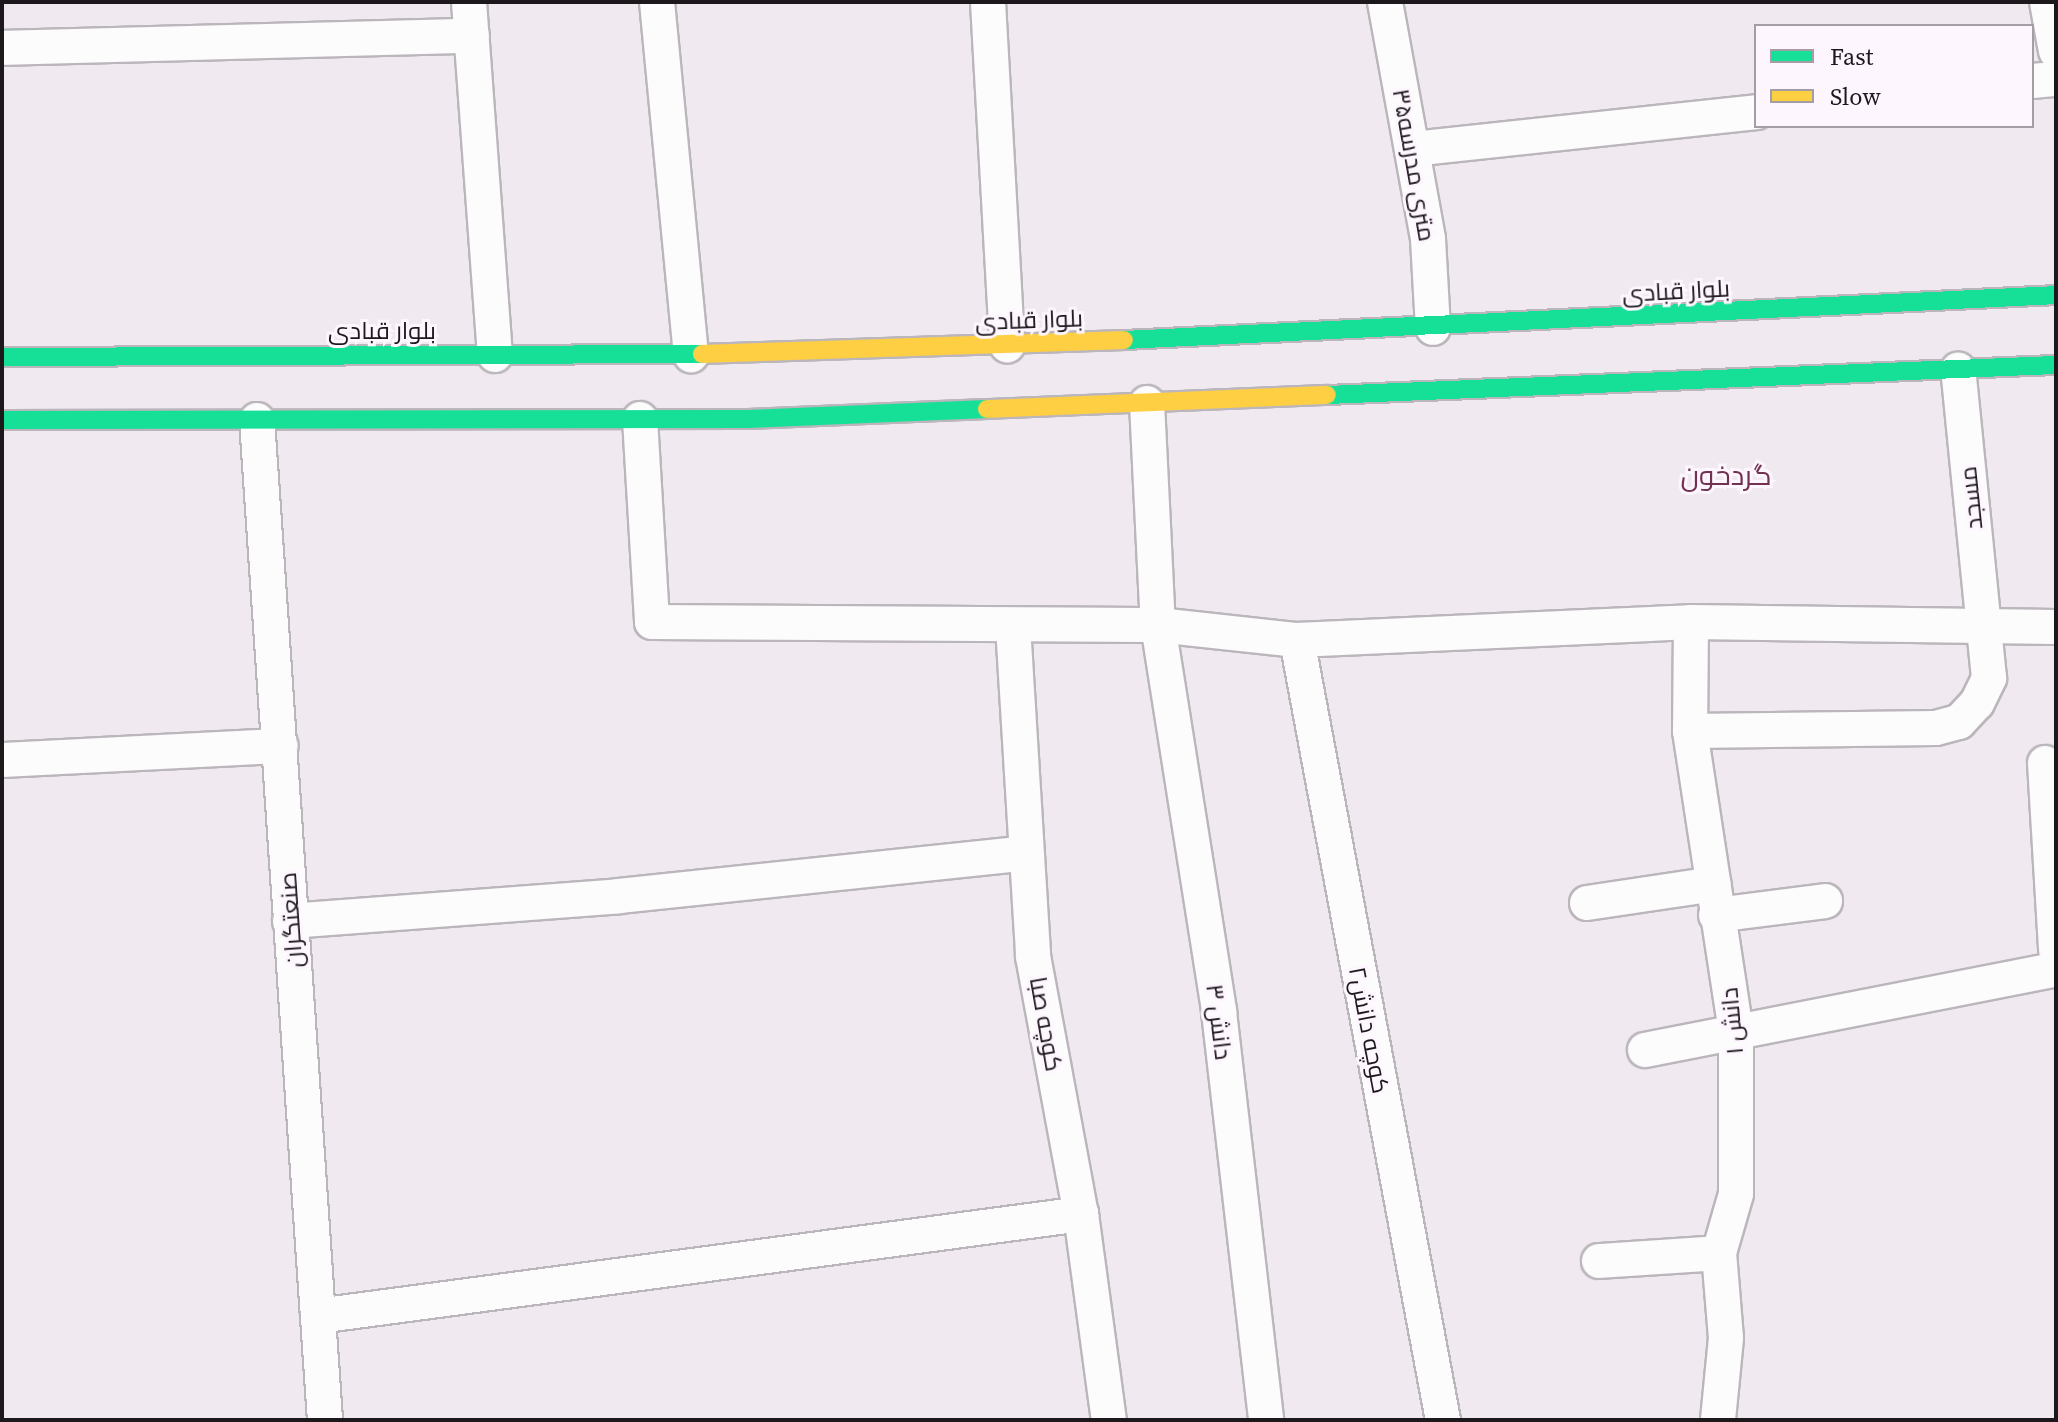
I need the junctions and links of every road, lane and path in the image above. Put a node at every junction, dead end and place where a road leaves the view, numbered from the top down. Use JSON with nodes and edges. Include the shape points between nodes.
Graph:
{"nodes":[{"id":1,"x":469,"y":2,"type":"edge"},
{"id":2,"x":657,"y":2,"type":"edge"},
{"id":3,"x":988,"y":2,"type":"edge"},
{"id":4,"x":1385,"y":2,"type":"edge"},
{"id":5,"x":2047,"y":2,"type":"edge"},
{"id":6,"x":472,"y":36,"type":"junction"},
{"id":7,"x":2,"y":48,"type":"edge"},
{"id":8,"x":2056,"y":51,"type":"edge"},
{"id":9,"x":2056,"y":79,"type":"edge"},
{"id":10,"x":2034,"y":81,"type":"edge"},
{"id":11,"x":1754,"y":112,"type":"edge"},
{"id":12,"x":1412,"y":149,"type":"junction"},
{"id":13,"x":2056,"y":295,"type":"edge"},
{"id":14,"x":1433,"y":328,"type":"junction"},
{"id":15,"x":1007,"y":345,"type":"junction"},
{"id":16,"x":495,"y":355,"type":"junction"},
{"id":17,"x":691,"y":355,"type":"junction"},
{"id":18,"x":2,"y":357,"type":"edge"},
{"id":19,"x":2056,"y":365,"type":"edge"},
{"id":20,"x":1958,"y":370,"type":"junction"},
{"id":21,"x":749,"y":393,"type":"dead end"},
{"id":22,"x":1147,"y":403,"type":"junction"},
{"id":23,"x":640,"y":419,"type":"junction"},
{"id":24,"x":748,"y":419,"type":"junction"},
{"id":25,"x":2,"y":420,"type":"edge"},
{"id":26,"x":257,"y":420,"type":"junction"},
{"id":27,"x":1691,"y":622,"type":"junction"},
{"id":28,"x":1158,"y":625,"type":"junction"},
{"id":29,"x":1013,"y":626,"type":"junction"},
{"id":30,"x":1985,"y":627,"type":"junction"},
{"id":31,"x":2056,"y":627,"type":"edge"},
{"id":32,"x":1297,"y":640,"type":"junction"},
{"id":33,"x":1690,"y":731,"type":"junction"},
{"id":34,"x":281,"y":746,"type":"junction"},
{"id":35,"x":2,"y":760,"type":"edge"},
{"id":36,"x":2045,"y":763,"type":"dead end"},
{"id":37,"x":1026,"y":853,"type":"junction"},
{"id":38,"x":1715,"y":900,"type":"junction"},
{"id":39,"x":1825,"y":901,"type":"dead end"},
{"id":40,"x":1587,"y":903,"type":"dead end"},
{"id":41,"x":290,"y":921,"type":"junction"},
{"id":42,"x":2055,"y":939,"type":"edge"},
{"id":43,"x":2056,"y":969,"type":"edge"},
{"id":44,"x":1736,"y":1031,"type":"junction"},
{"id":45,"x":1645,"y":1050,"type":"dead end"},
{"id":46,"x":1081,"y":1214,"type":"junction"},
{"id":47,"x":1719,"y":1253,"type":"junction"},
{"id":48,"x":1599,"y":1261,"type":"dead end"},
{"id":49,"x":318,"y":1316,"type":"junction"},
{"id":50,"x":325,"y":1420,"type":"edge"},
{"id":51,"x":1109,"y":1420,"type":"edge"},
{"id":52,"x":1266,"y":1420,"type":"edge"},
{"id":53,"x":1443,"y":1420,"type":"edge"},
{"id":54,"x":1718,"y":1420,"type":"edge"}],
"edges":[{"from":1,"to":6,"type":"street"},
{"from":2,"to":17,"type":"street"},
{"from":3,"to":15,"type":"street"},
{"from":4,"to":12,"type":"street","name":"۳۵متری مدرسه"},
{"from":5,"to":8,"type":"street"},
{"from":6,"to":7,"type":"street"},
{"from":6,"to":16,"type":"street"},
{"from":9,"to":10,"type":"street"},
{"from":11,"to":12,"type":"street"},
{"from":12,"to":14,"type":"street","name":"۳۵متری مدرسه","via":[[1428,239]]},
{"from":13,"to":14,"type":"street","name":"بلوار قبادی"},
{"from":14,"to":15,"type":"street","name":"بلوار قبادی"},
{"from":15,"to":17,"type":"street","name":"بلوار قبادی","via":[[749,361]]},
{"from":16,"to":17,"type":"street","name":"بلوار قبادی"},
{"from":16,"to":18,"type":"street","name":"بلوار قبادی"},
{"from":19,"to":20,"type":"street"},
{"from":20,"to":22,"type":"street"},
{"from":20,"to":30,"type":"street","name":"مسجد"},
{"from":21,"to":24,"type":"street"},
{"from":22,"to":24,"type":"street"},
{"from":22,"to":28,"type":"street","name":"دانش ۳"},
{"from":23,"to":24,"type":"street"},
{"from":23,"to":26,"type":"street"},
{"from":23,"to":29,"type":"street","via":[[652,622]]},
{"from":25,"to":26,"type":"street"},
{"from":26,"to":34,"type":"street","name":"صنعتگران"},
{"from":27,"to":30,"type":"street"},
{"from":27,"to":32,"type":"street"},
{"from":27,"to":33,"type":"street","name":"دانش ۱"},
{"from":28,"to":29,"type":"street"},
{"from":28,"to":32,"type":"street"},
{"from":28,"to":52,"type":"street","name":"دانش ۳","via":[[1219,1012]]},
{"from":29,"to":37,"type":"street","name":"کوچه صبا"},
{"from":30,"to":31,"type":"street"},
{"from":30,"to":33,"type":"street","name":"مسجد","via":[[1989,678],[1959,722],[1936,728]]},
{"from":32,"to":53,"type":"street","name":"کوچه دانش۲"},
{"from":33,"to":38,"type":"street","name":"دانش ۱"},
{"from":34,"to":35,"type":"street"},
{"from":34,"to":41,"type":"street","name":"صنعتگران"},
{"from":36,"to":42,"type":"street"},
{"from":37,"to":41,"type":"street","via":[[619,896]]},
{"from":37,"to":46,"type":"street","name":"کوچه صبا","via":[[1033,956]]},
{"from":38,"to":39,"type":"street"},
{"from":38,"to":40,"type":"street"},
{"from":38,"to":44,"type":"street","name":"دانش ۱"},
{"from":41,"to":49,"type":"street","name":"صنعتگران"},
{"from":43,"to":44,"type":"street"},
{"from":44,"to":45,"type":"street"},
{"from":44,"to":47,"type":"street","name":"دانش ۱","via":[[1736,1194]]},
{"from":46,"to":49,"type":"street"},
{"from":46,"to":51,"type":"street","name":"کوچه صبا"},
{"from":47,"to":48,"type":"street"},
{"from":47,"to":54,"type":"street","name":"دانش ۱","via":[[1726,1338]]},
{"from":49,"to":50,"type":"street","name":"صنعتگران"}]}
